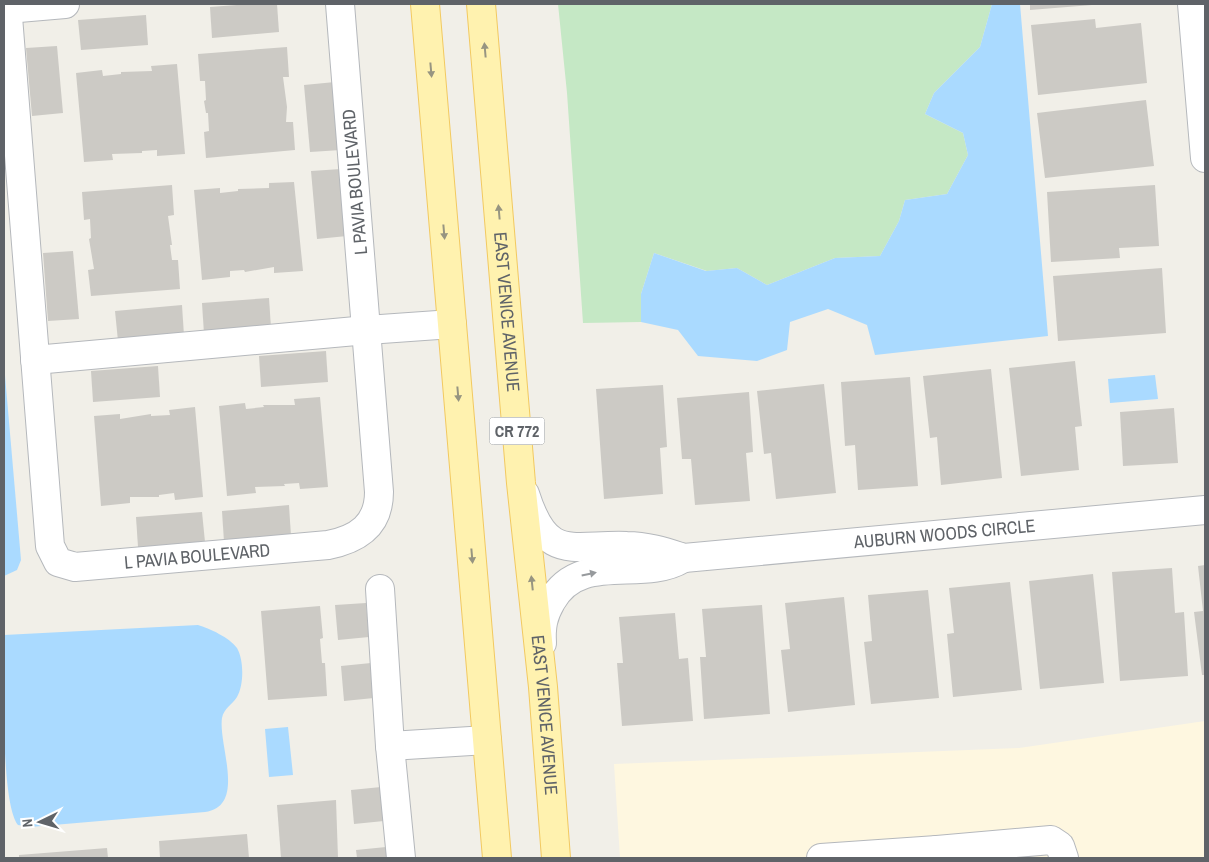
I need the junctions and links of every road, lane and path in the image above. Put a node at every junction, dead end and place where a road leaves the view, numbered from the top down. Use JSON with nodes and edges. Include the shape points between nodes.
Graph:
{"nodes":[{"id":1,"x":65,"y":4,"type":"edge"},
{"id":2,"x":340,"y":4,"type":"edge"},
{"id":3,"x":425,"y":4,"type":"edge"},
{"id":4,"x":481,"y":4,"type":"edge"},
{"id":5,"x":1192,"y":4,"type":"edge"},
{"id":6,"x":7,"y":6,"type":"edge"},
{"id":7,"x":1205,"y":158,"type":"edge"},
{"id":8,"x":452,"y":324,"type":"junction"},
{"id":9,"x":367,"y":330,"type":"junction"},
{"id":10,"x":35,"y":360,"type":"junction"},
{"id":11,"x":521,"y":484,"type":"junction"},
{"id":12,"x":1205,"y":510,"type":"edge"},
{"id":13,"x":684,"y":558,"type":"junction"},
{"id":14,"x":380,"y":588,"type":"dead end"},
{"id":15,"x":543,"y":687,"type":"junction"},
{"id":16,"x":487,"y":740,"type":"junction"},
{"id":17,"x":390,"y":746,"type":"junction"},
{"id":18,"x":938,"y":854,"type":"edge"},
{"id":19,"x":401,"y":858,"type":"edge"},
{"id":20,"x":497,"y":858,"type":"edge"},
{"id":21,"x":556,"y":858,"type":"edge"},
{"id":22,"x":822,"y":858,"type":"edge"},
{"id":23,"x":1064,"y":858,"type":"edge"}],
"edges":[{"from":1,"to":6,"type":"street"},
{"from":2,"to":9,"type":"street","name":"L PAVIA BOULEVARD"},
{"from":3,"to":8,"type":"main road","one_way":true},
{"from":11,"to":4,"type":"main road","name":"EAST VENICE AVENUE","number":"CR 772","one_way":true},
{"from":5,"to":7,"type":"street"},
{"from":6,"to":10,"type":"street","name":"L PAVIA BOULEVARD"},
{"from":8,"to":9,"type":"street"},
{"from":8,"to":16,"type":"main road","one_way":true},
{"from":9,"to":10,"type":"street"},
{"from":9,"to":10,"type":"street","name":"L PAVIA BOULEVARD","via":[[380,503],[372,524],[364,531],[349,540],[328,545],[75,567],[58,562],[50,546]]},
{"from":11,"to":13,"type":"street","name":"AUBURN WOODS CIRCLE","via":[[542,531],[562,545],[573,548],[644,547]]},
{"from":15,"to":11,"type":"main road","name":"EAST VENICE AVENUE","number":"CR 772","one_way":true},
{"from":12,"to":13,"type":"street","name":"AUBURN WOODS CIRCLE"},
{"from":15,"to":13,"type":"street","name":"AUBURN WOODS CIRCLE","one_way":true,"via":[[541,624],[555,594],[584,574],[667,565]]},
{"from":14,"to":17,"type":"street"},
{"from":15,"to":21,"type":"main road","name":"EAST VENICE AVENUE","number":"CR 772"},
{"from":16,"to":17,"type":"street"},
{"from":16,"to":20,"type":"main road"},
{"from":17,"to":19,"type":"street"},
{"from":18,"to":22,"type":"street"},
{"from":18,"to":23,"type":"street","via":[[1051,840],[1060,846]]}]}
